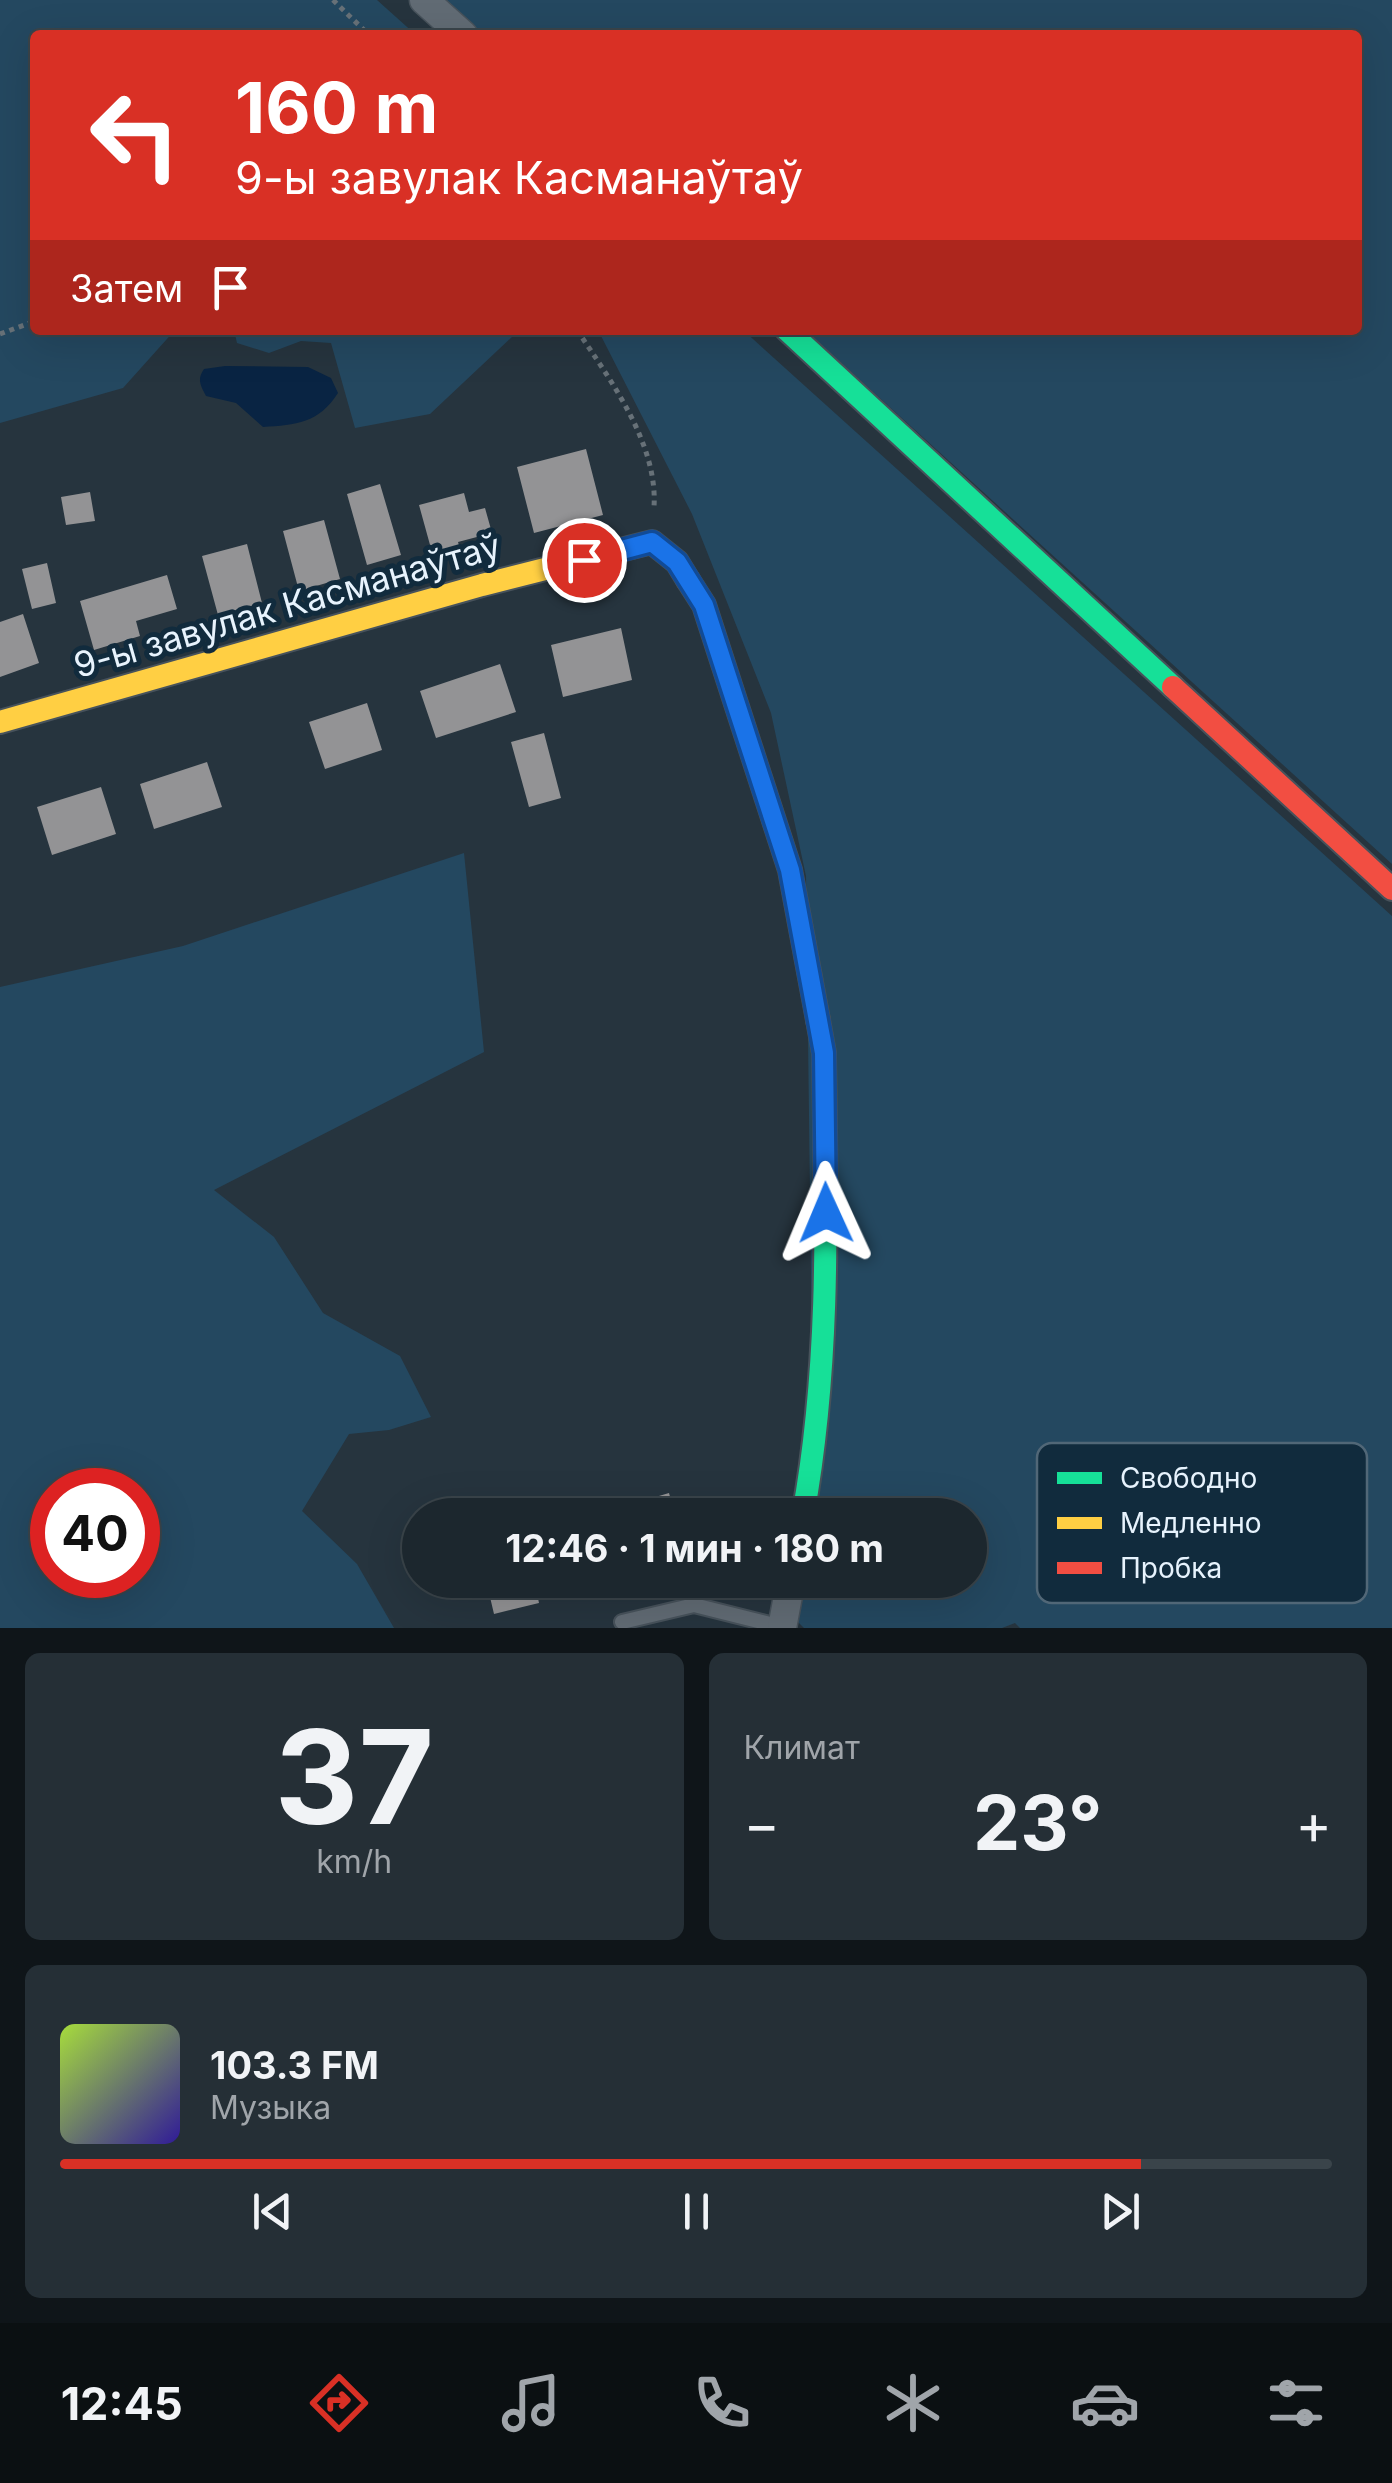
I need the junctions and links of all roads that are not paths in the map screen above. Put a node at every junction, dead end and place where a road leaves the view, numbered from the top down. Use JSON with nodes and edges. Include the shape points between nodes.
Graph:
{"nodes":[{"id":1,"x":424,"y":0,"type":"edge"},
{"id":2,"x":457,"y":30,"type":"edge"},
{"id":3,"x":791,"y":335,"type":"edge"},
{"id":4,"x":0,"y":722,"type":"edge"},
{"id":5,"x":1392,"y":889,"type":"edge"},
{"id":6,"x":806,"y":1498,"type":"edge"},
{"id":7,"x":788,"y":1598,"type":"edge"},
{"id":8,"x":622,"y":1622,"type":"dead end"},
{"id":9,"x":782,"y":1627,"type":"edge"}],
"edges":[{"from":1,"to":2,"type":"street"},
{"from":3,"to":5,"type":"street"},
{"from":4,"to":6,"type":"street","name":"9-ы завулак Касманаўтаў","via":[[652,542],[677,562],[704,605],[790,870],[824,1053],[828,1292]]},
{"from":7,"to":9,"type":"street"},
{"from":8,"to":9,"type":"lane","via":[[694,1604]]}]}
